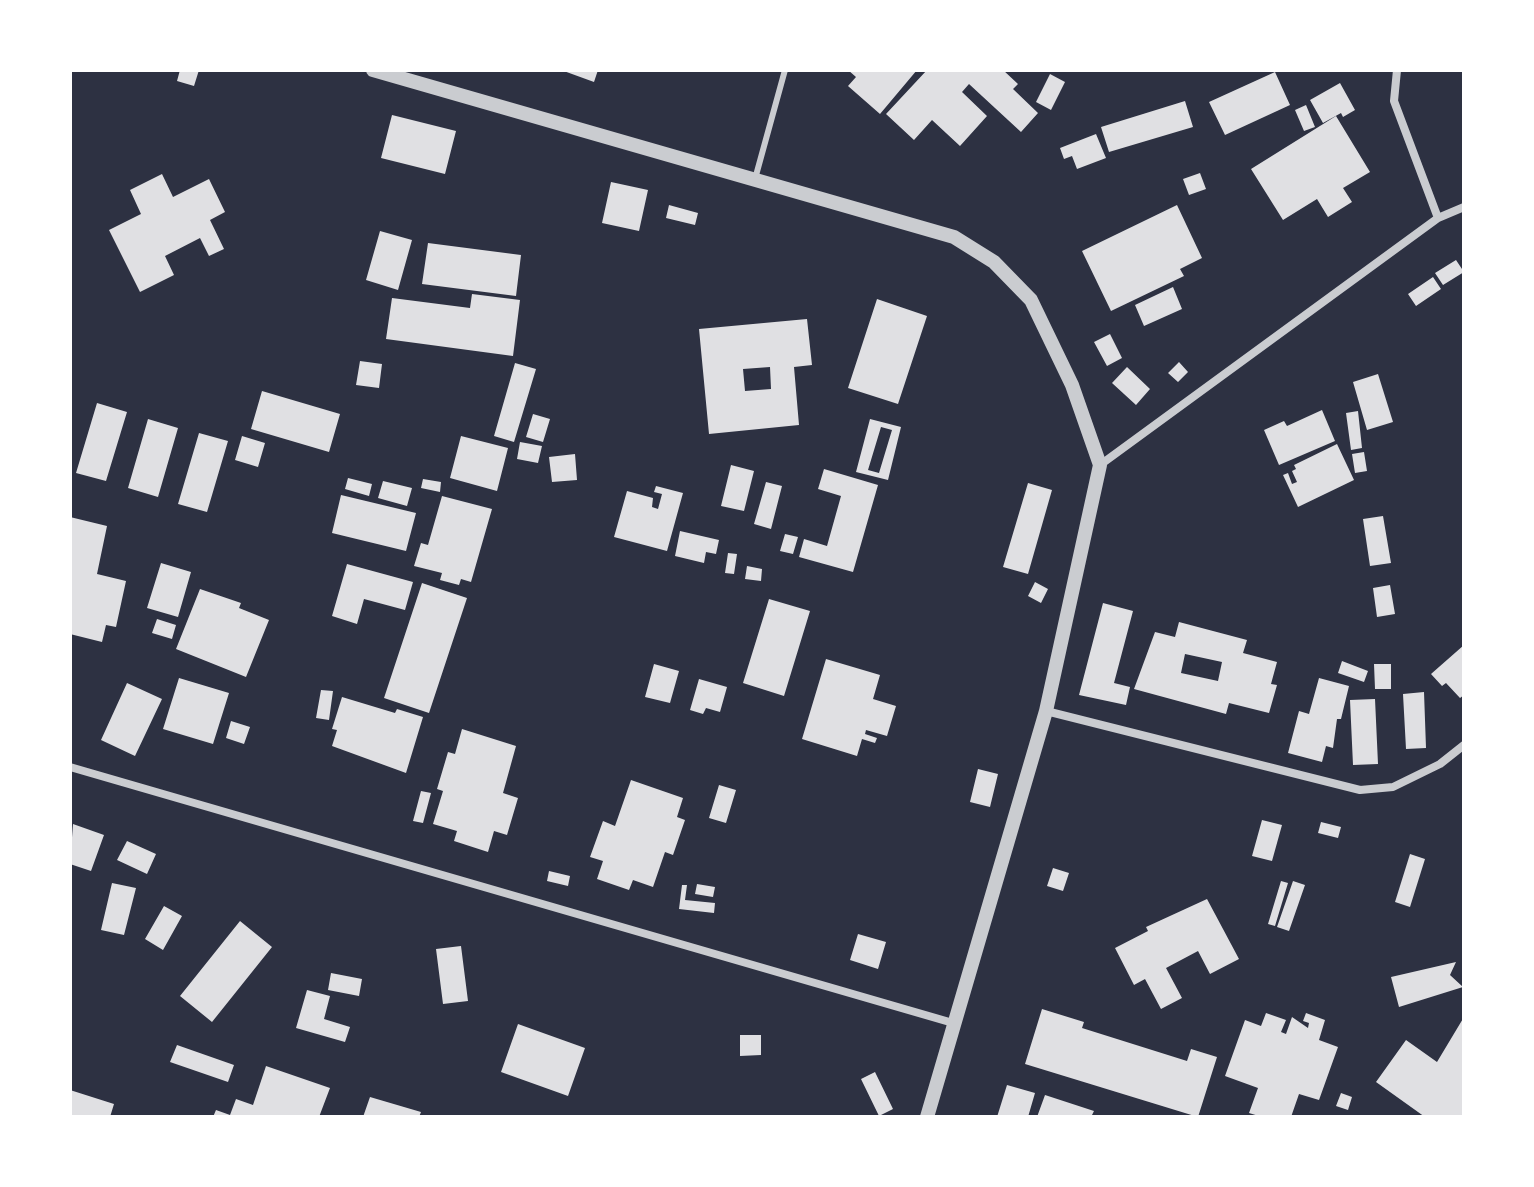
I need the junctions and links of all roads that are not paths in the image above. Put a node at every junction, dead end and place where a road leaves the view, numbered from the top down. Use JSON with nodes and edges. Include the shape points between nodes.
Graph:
{"nodes":[{"id":1,"x":373,"y":70,"type":"edge"},
{"id":2,"x":785,"y":70,"type":"edge"},
{"id":3,"x":1397,"y":70,"type":"edge"},
{"id":4,"x":755,"y":179,"type":"junction"},
{"id":5,"x":1464,"y":207,"type":"edge"},
{"id":6,"x":1438,"y":218,"type":"junction"},
{"id":7,"x":1100,"y":465,"type":"junction"},
{"id":8,"x":1046,"y":711,"type":"junction"},
{"id":9,"x":1464,"y":745,"type":"edge"},
{"id":10,"x":70,"y":767,"type":"edge"},
{"id":11,"x":953,"y":1023,"type":"junction"},
{"id":12,"x":927,"y":1117,"type":"edge"}],
"edges":[{"from":1,"to":4,"type":"street"},
{"from":2,"to":4,"type":"lane"},
{"from":3,"to":6,"type":"street","via":[[1394,101]]},
{"from":4,"to":7,"type":"street","via":[[954,237],[994,262],[1031,300],[1072,385]]},
{"from":5,"to":6,"type":"street"},
{"from":6,"to":7,"type":"street"},
{"from":7,"to":8,"type":"street"},
{"from":8,"to":9,"type":"street","via":[[1360,790],[1393,787],[1440,764]]},
{"from":8,"to":11,"type":"street"},
{"from":10,"to":11,"type":"street"},
{"from":11,"to":12,"type":"street"}]}
